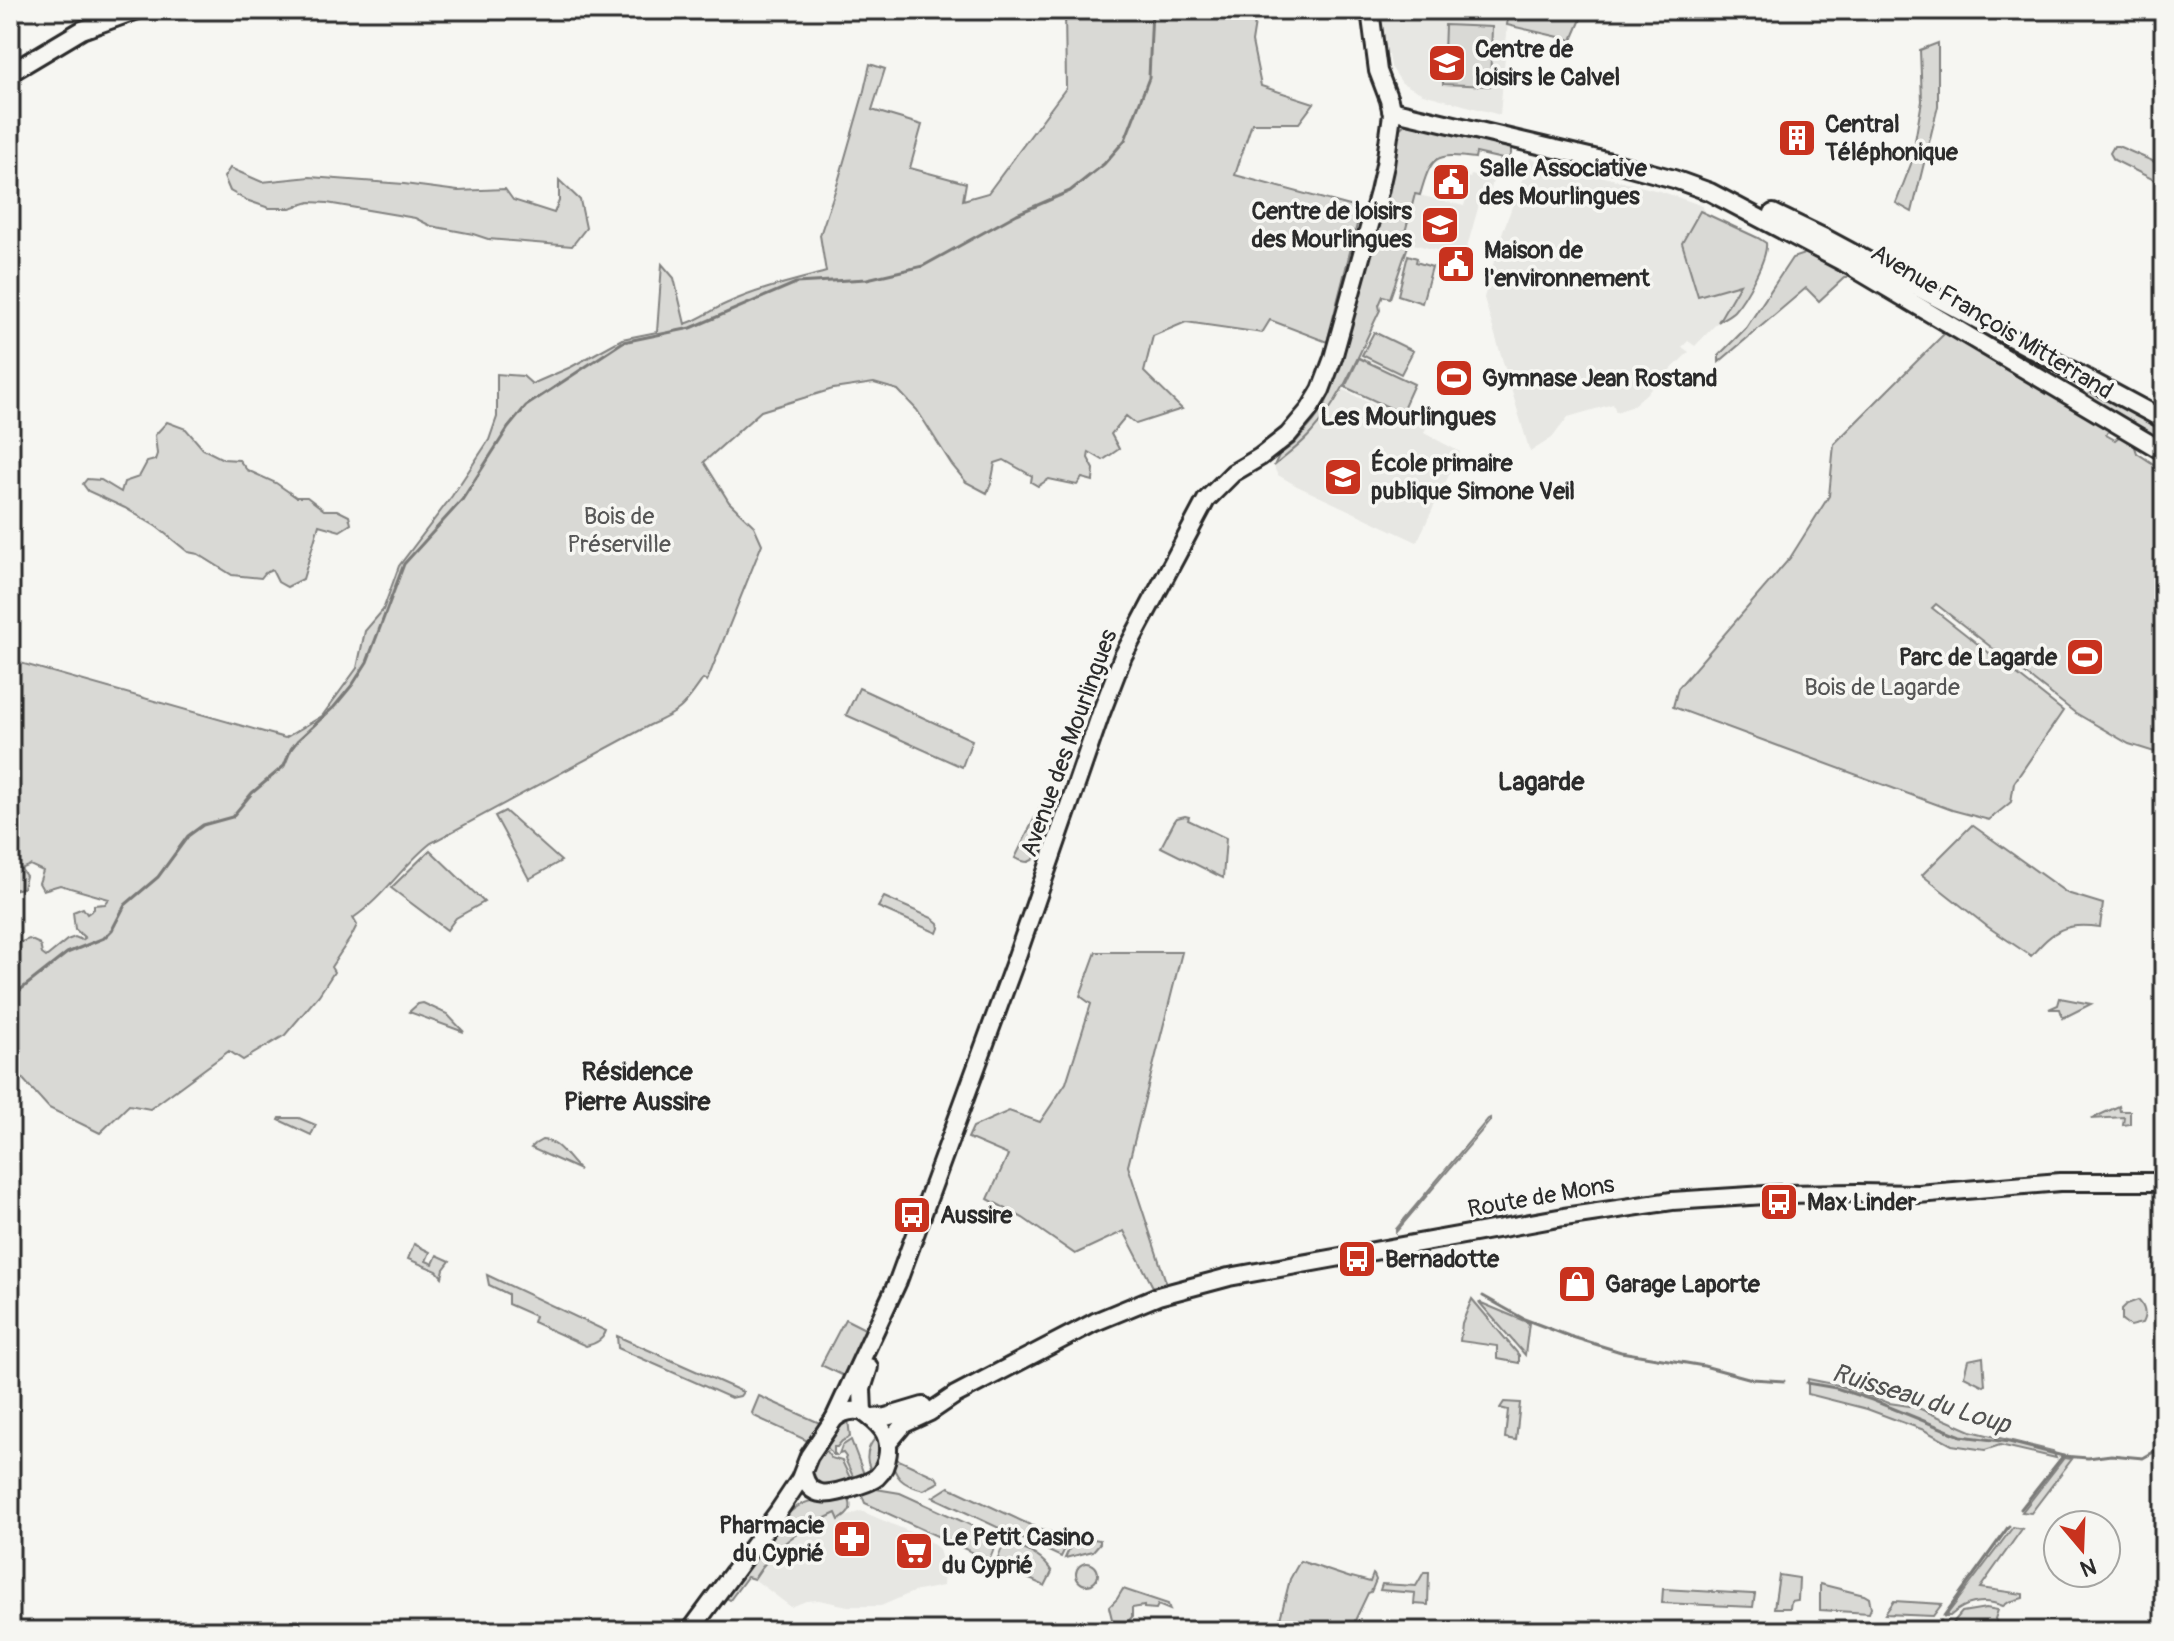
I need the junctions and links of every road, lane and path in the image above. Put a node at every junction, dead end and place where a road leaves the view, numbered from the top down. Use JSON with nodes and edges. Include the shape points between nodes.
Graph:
{"nodes":[{"id":1,"x":138,"y":10,"type":"edge"},
{"id":2,"x":1370,"y":10,"type":"edge"},
{"id":3,"x":10,"y":73,"type":"edge"},
{"id":4,"x":1390,"y":105,"type":"junction"},
{"id":5,"x":1798,"y":230,"type":"junction"},
{"id":6,"x":2164,"y":420,"type":"edge"},
{"id":7,"x":2164,"y":452,"type":"edge"},
{"id":8,"x":2164,"y":1182,"type":"edge"},
{"id":9,"x":898,"y":1281,"type":"junction"},
{"id":10,"x":955,"y":1395,"type":"junction"},
{"id":11,"x":867,"y":1415,"type":"junction"},
{"id":12,"x":834,"y":1419,"type":"junction"},
{"id":13,"x":888,"y":1443,"type":"junction"},
{"id":14,"x":803,"y":1472,"type":"junction"},
{"id":15,"x":818,"y":1493,"type":"junction"},
{"id":16,"x":778,"y":1512,"type":"junction"},
{"id":17,"x":690,"y":1631,"type":"edge"}],
"edges":[{"from":1,"to":3,"type":"street","via":[[82,30]]},
{"from":2,"to":4,"type":"street","via":[[1378,71]]},
{"from":4,"to":5,"type":"street","via":[[1674,179]]},
{"from":4,"to":9,"type":"street","name":"Avenue des Mourlingues","via":[[1379,192],[1321,390],[1288,435],[1233,473],[1206,500],[1123,656]]},
{"from":5,"to":6,"type":"street","name":"Avenue François Mitterrand"},
{"from":5,"to":7,"type":"street","name":"Avenue François Mitterrand"},
{"from":8,"to":10,"type":"street","name":"Route de Mons","via":[[1709,1198],[1564,1217],[1181,1288],[1111,1315]]},
{"from":9,"to":11,"type":"street","name":"Avenue des Mourlingues","via":[[895,1305],[862,1389]]},
{"from":9,"to":12,"type":"street","name":"Avenue des Mourlingues"},
{"from":10,"to":11,"type":"street","name":"Route de Mons","via":[[891,1416]]},
{"from":10,"to":13,"type":"street","name":"Route de Mons","via":[[904,1424]]},
{"from":11,"to":12,"type":"street","via":[[851,1411]]},
{"from":11,"to":13,"type":"street"},
{"from":12,"to":14,"type":"street"},
{"from":13,"to":15,"type":"street","via":[[886,1462],[873,1480]]},
{"from":14,"to":15,"type":"street"},
{"from":14,"to":16,"type":"street"},
{"from":15,"to":16,"type":"street","via":[[796,1499]]},
{"from":16,"to":17,"type":"street"}]}
